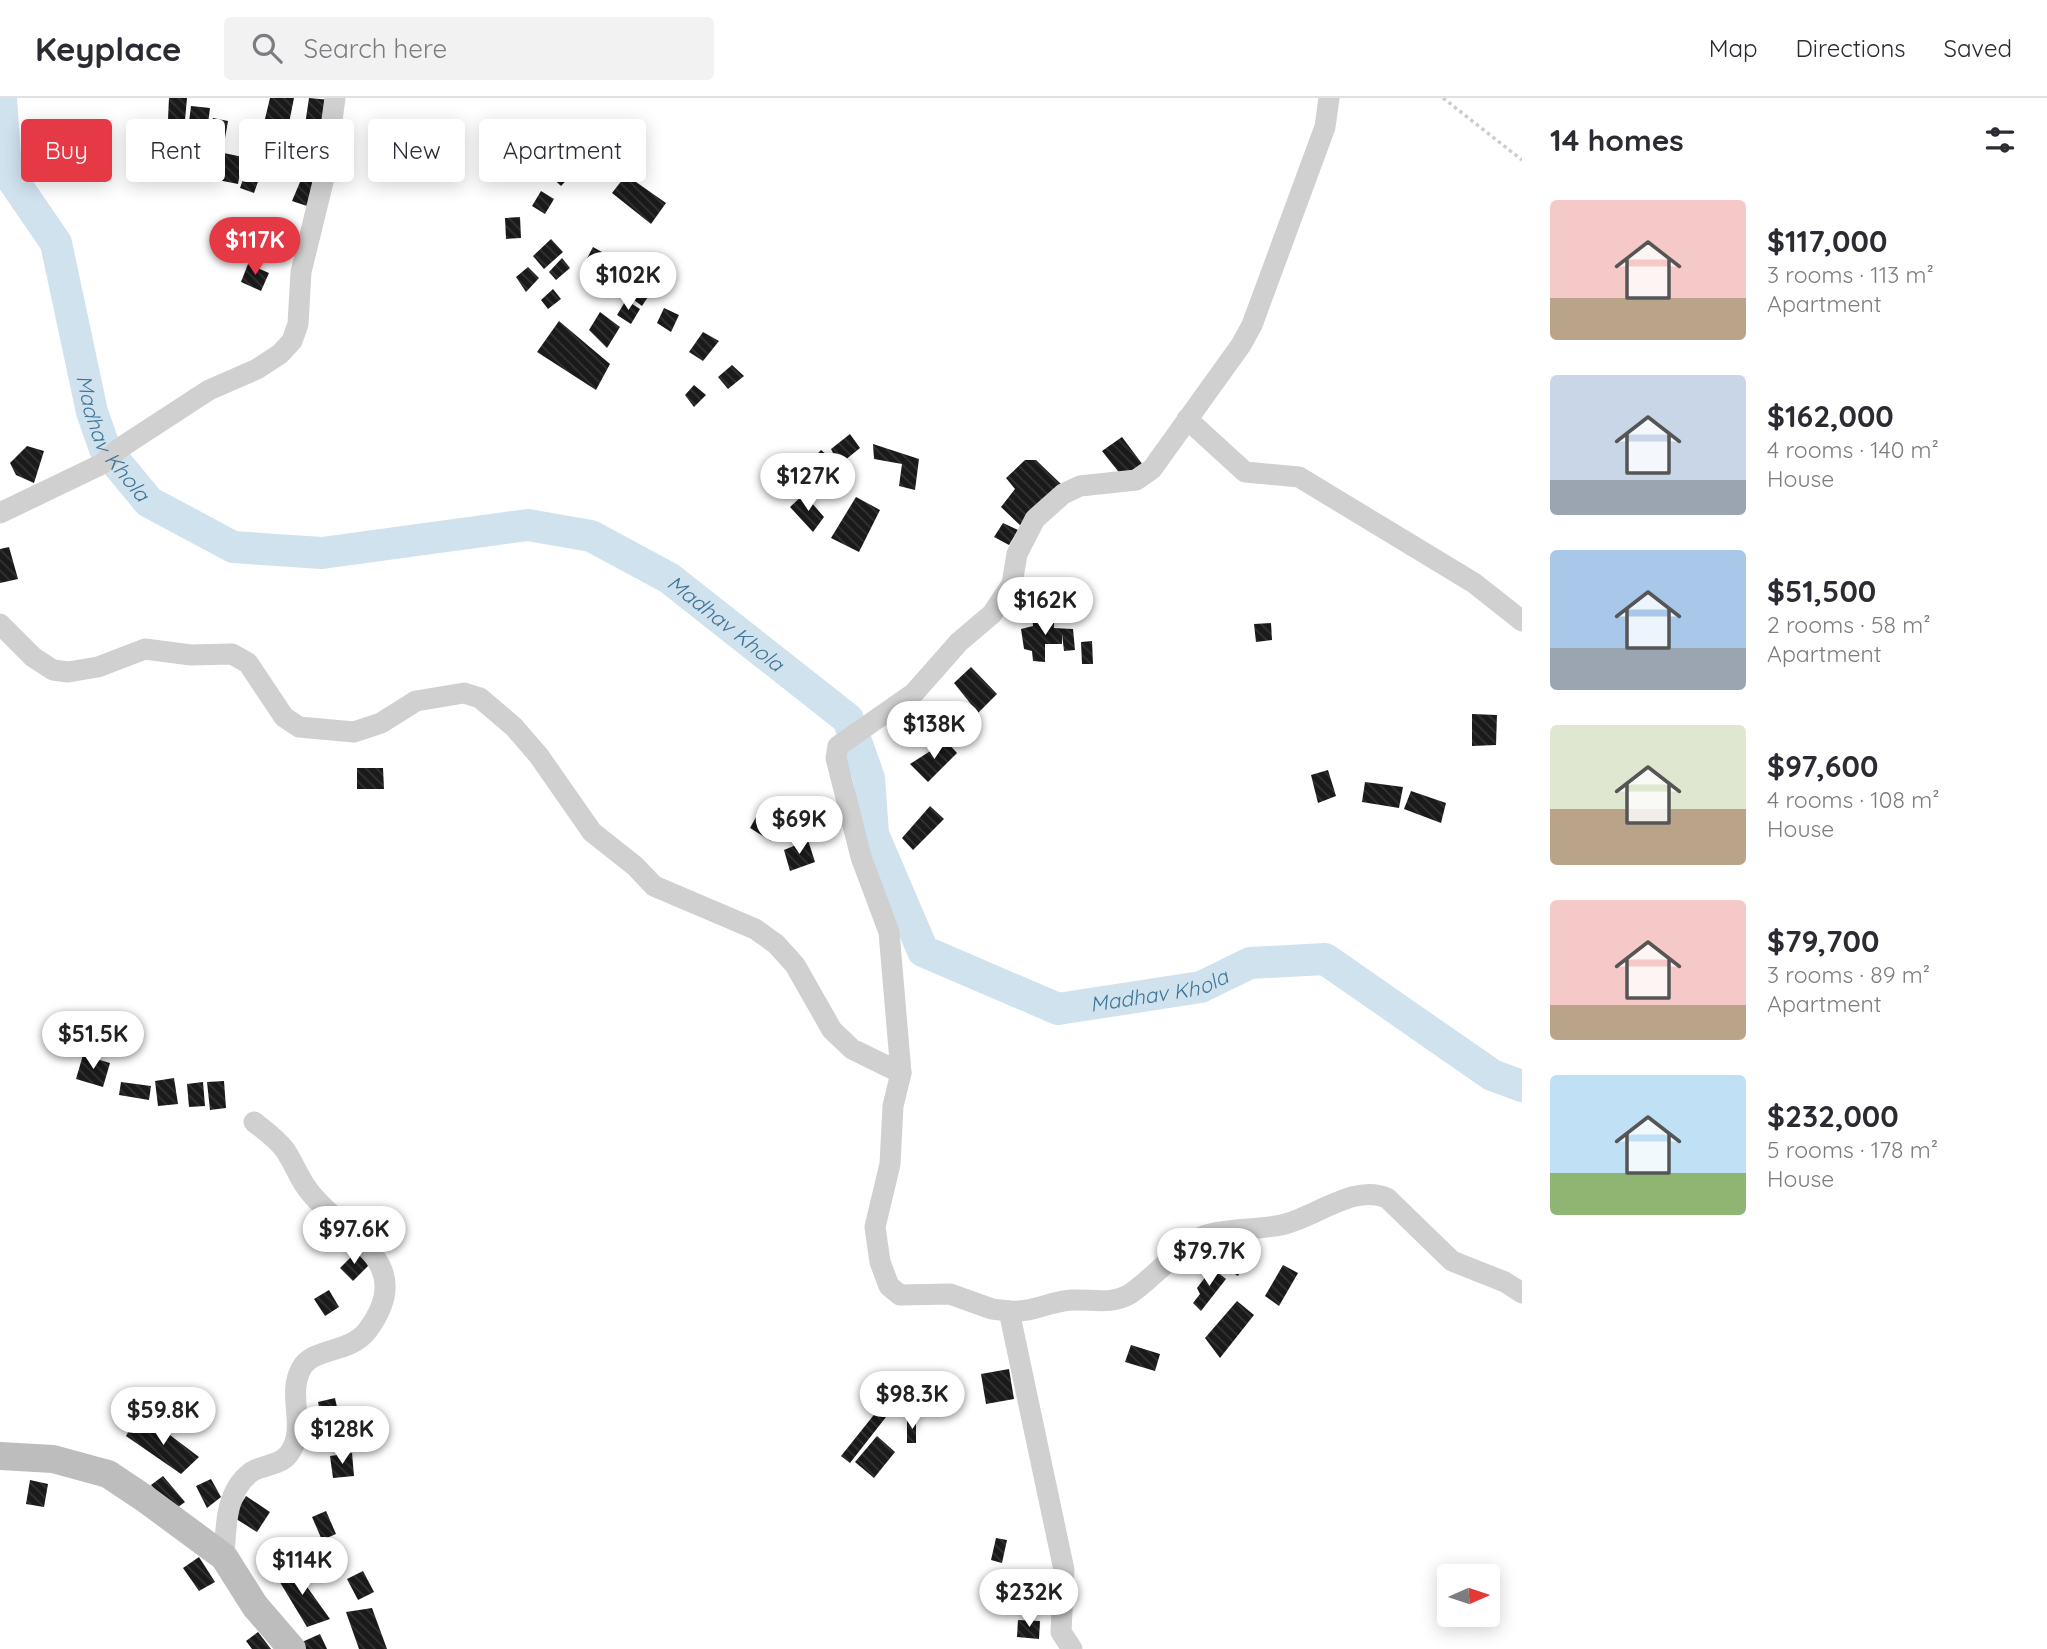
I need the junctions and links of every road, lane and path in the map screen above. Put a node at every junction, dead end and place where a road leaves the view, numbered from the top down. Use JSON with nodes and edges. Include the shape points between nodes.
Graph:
{"nodes":[{"id":1,"x":335,"y":98,"type":"edge"},
{"id":2,"x":1329,"y":98,"type":"edge"},
{"id":3,"x":1443,"y":98,"type":"edge"},
{"id":4,"x":1522,"y":160,"type":"edge"},
{"id":5,"x":1187,"y":419,"type":"junction"},
{"id":6,"x":0,"y":513,"type":"edge"},
{"id":7,"x":1522,"y":621,"type":"edge"},
{"id":8,"x":0,"y":624,"type":"edge"},
{"id":9,"x":901,"y":1073,"type":"junction"},
{"id":10,"x":254,"y":1122,"type":"dead end"},
{"id":11,"x":1522,"y":1293,"type":"edge"},
{"id":12,"x":1009,"y":1311,"type":"junction"},
{"id":13,"x":0,"y":1456,"type":"edge"},
{"id":14,"x":224,"y":1557,"type":"junction"},
{"id":15,"x":292,"y":1649,"type":"edge"},
{"id":16,"x":1072,"y":1649,"type":"edge"}],
"edges":[{"from":1,"to":6,"type":"street","via":[[292,341],[257,369],[209,390],[102,464]]},
{"from":2,"to":5,"type":"street","via":[[1325,127],[1252,325]]},
{"from":3,"to":4,"type":"path"},
{"from":5,"to":7,"type":"street","via":[[1245,472],[1299,477],[1474,583]]},
{"from":5,"to":9,"type":"street","via":[[1152,468],[1136,480],[1080,486],[1063,494],[1035,519],[1017,554],[1012,584],[992,614],[959,642],[914,693],[838,746],[836,758],[861,857],[890,932]]},
{"from":8,"to":9,"type":"street","via":[[33,657],[53,670],[68,672],[98,667],[145,649],[232,654],[248,663],[284,718],[299,727],[354,732],[381,723],[416,701],[464,693],[480,698],[539,756],[592,832],[654,886],[755,929],[776,944],[794,965],[832,1030],[852,1049]]},
{"from":9,"to":12,"type":"street","via":[[893,1106],[890,1164],[874,1227],[889,1286],[900,1295],[950,1294]]},
{"from":10,"to":14,"type":"street","via":[[285,1149],[307,1190],[376,1255],[386,1278],[380,1308],[366,1332],[347,1348],[309,1358],[300,1370],[296,1386],[298,1439],[286,1458],[250,1473],[233,1495]]},
{"from":11,"to":12,"type":"street","via":[[1452,1261],[1388,1198],[1377,1194],[1350,1199],[1284,1225],[1207,1235],[1127,1296],[1099,1303],[1071,1300],[1027,1313]]},
{"from":12,"to":16,"type":"street","via":[[1064,1570],[1061,1632]]},
{"from":13,"to":14,"type":"street","via":[[53,1459],[108,1474]]},
{"from":14,"to":15,"type":"street","via":[[255,1606]]}]}
